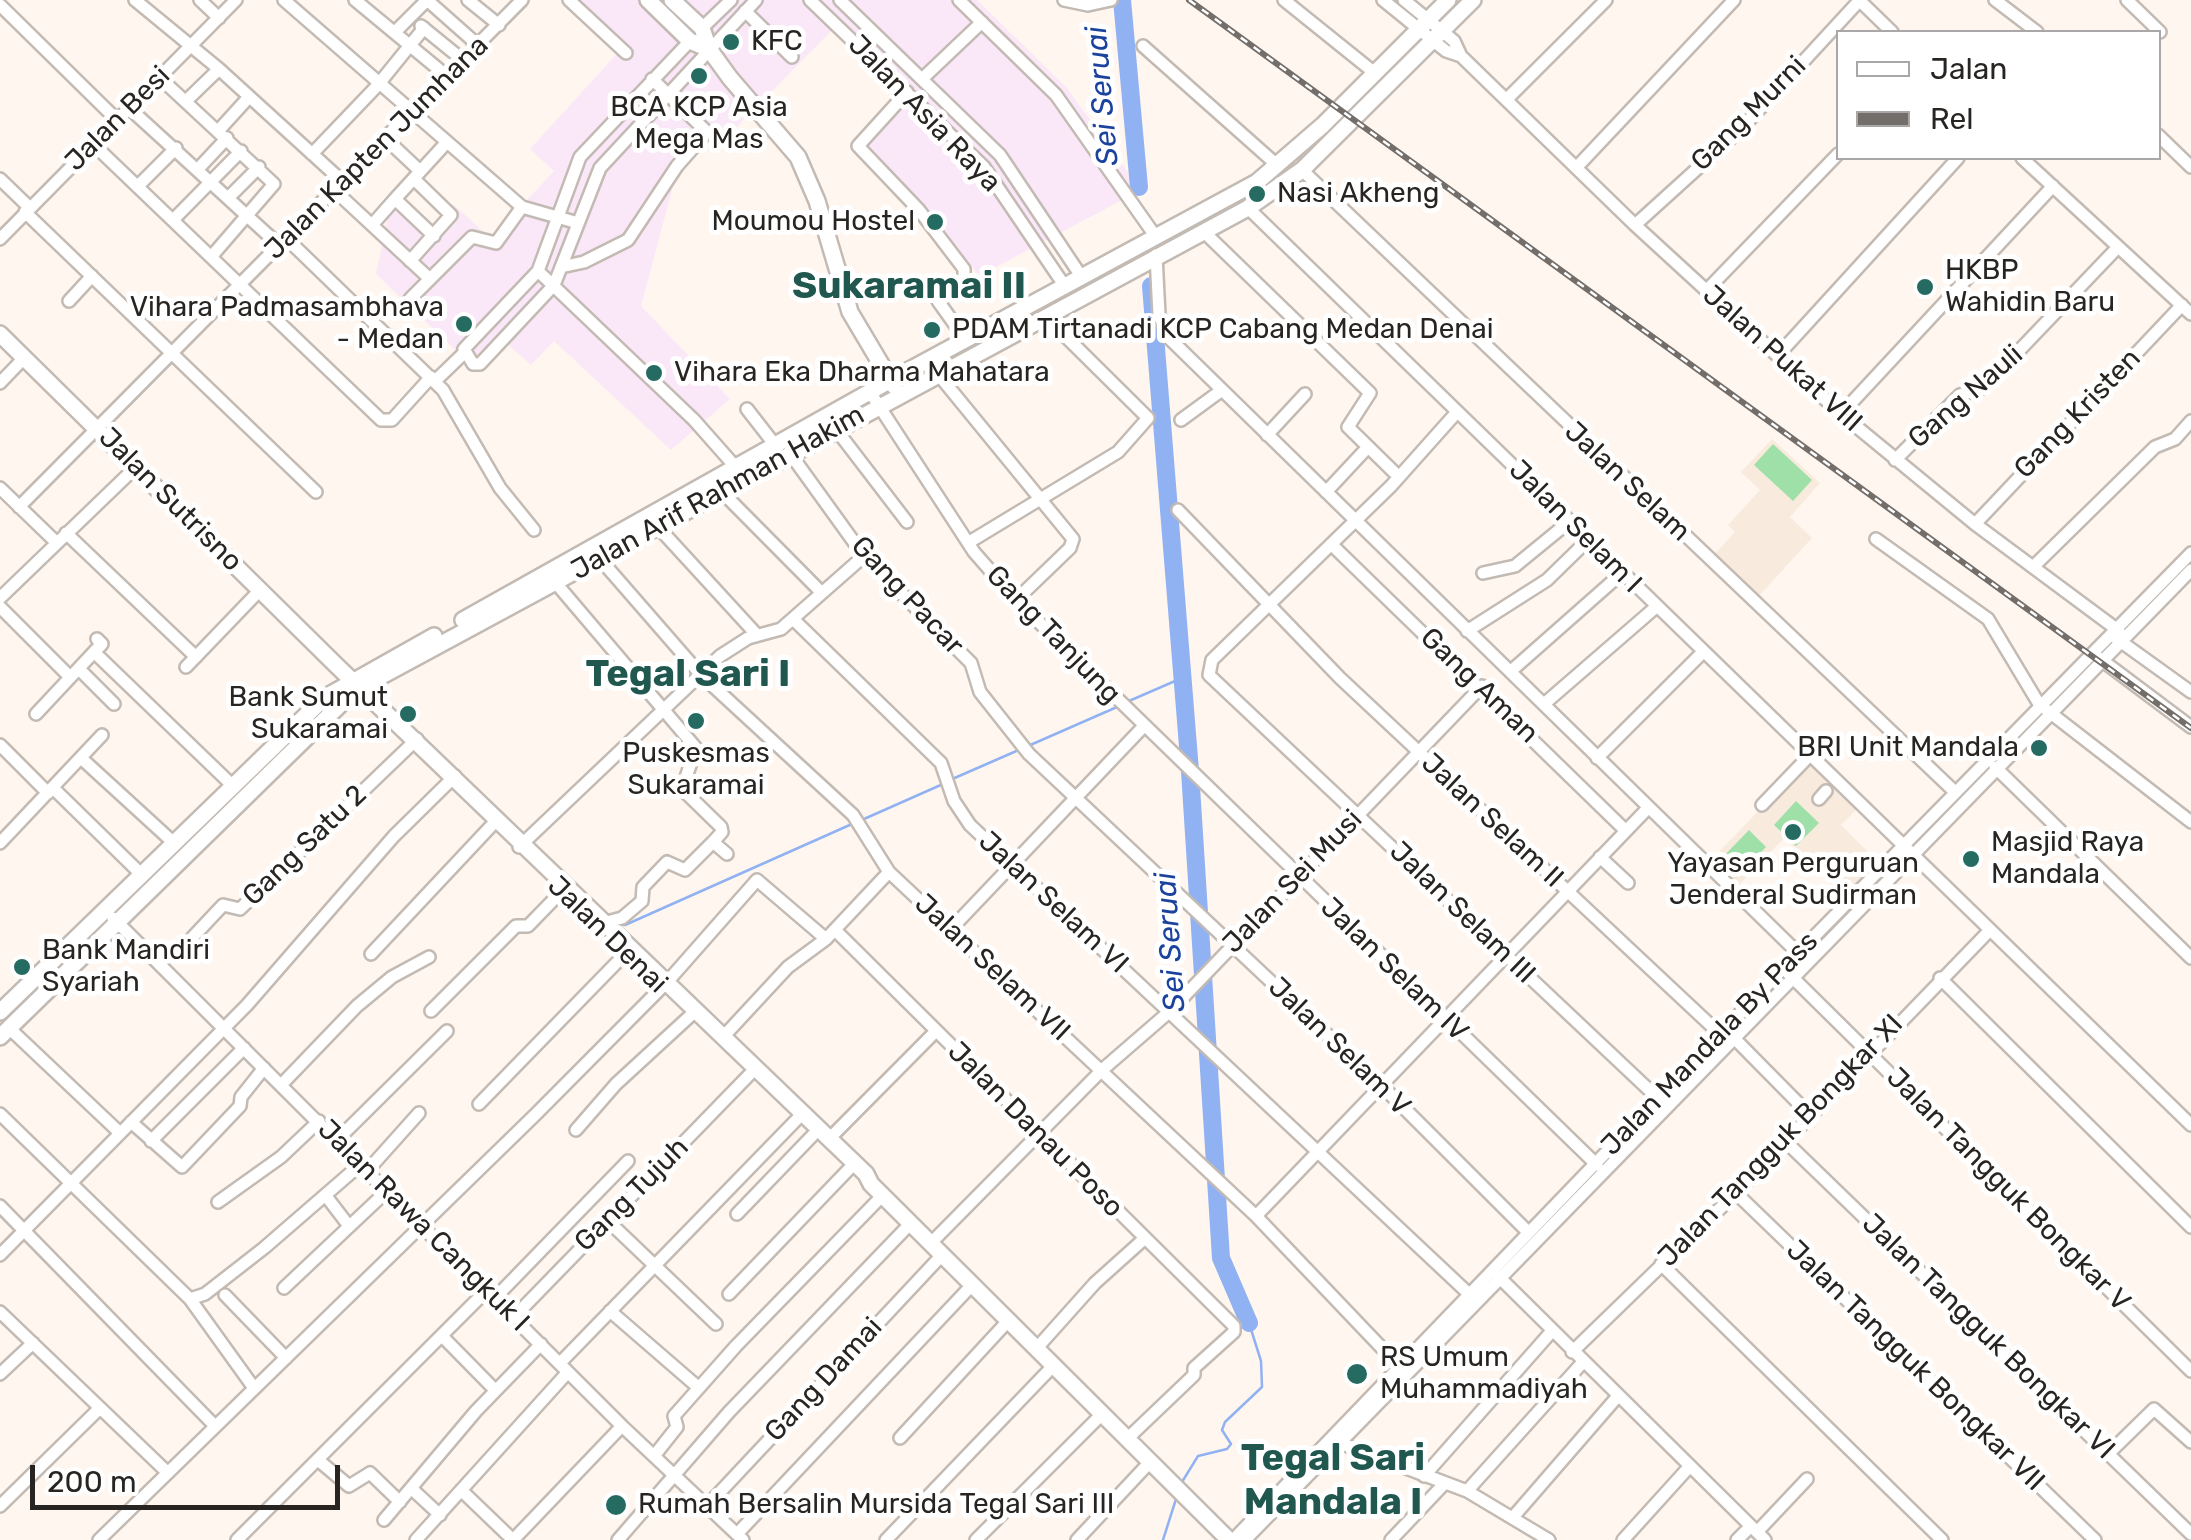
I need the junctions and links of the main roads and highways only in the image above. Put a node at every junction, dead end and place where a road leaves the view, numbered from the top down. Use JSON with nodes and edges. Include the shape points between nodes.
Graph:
{"nodes":[{"id":1,"x":648,"y":0,"type":"edge"},
{"id":2,"x":672,"y":0,"type":"edge"},
{"id":3,"x":1448,"y":0,"type":"edge"},
{"id":4,"x":1473,"y":0,"type":"edge"},
{"id":5,"x":1431,"y":29,"type":"junction"},
{"id":6,"x":696,"y":35,"type":"junction"},
{"id":7,"x":0,"y":334,"type":"edge"},
{"id":8,"x":894,"y":387,"type":"junction"},
{"id":9,"x":874,"y":398,"type":"junction"},
{"id":10,"x":782,"y":449,"type":"junction"},
{"id":11,"x":741,"y":472,"type":"junction"},
{"id":12,"x":351,"y":681,"type":"junction"},
{"id":13,"x":452,"y":779,"type":"junction"},
{"id":14,"x":521,"y":846,"type":"junction"},
{"id":15,"x":110,"y":915,"type":"junction"},
{"id":16,"x":604,"y":925,"type":"junction"},
{"id":17,"x":664,"y":983,"type":"junction"},
{"id":18,"x":0,"y":1010,"type":"edge"},
{"id":19,"x":5,"y":1032,"type":"edge"},
{"id":20,"x":800,"y":1116,"type":"junction"},
{"id":21,"x":876,"y":1190,"type":"junction"},
{"id":22,"x":1229,"y":1540,"type":"edge"}],
"edges":[{"from":1,"to":6,"type":"main road"},
{"from":2,"to":6,"type":"main road"},
{"from":3,"to":5,"type":"main road","name":"Jalan Arif Rahman Hakim"},
{"from":4,"to":5,"type":"main road","name":"Jalan Arif Rahman Hakim"},
{"from":5,"to":8,"type":"main road","name":"Jalan Arif Rahman Hakim","via":[[1257,182],[966,340]]},
{"from":5,"to":8,"type":"main road","name":"Jalan Arif Rahman Hakim","via":[[1302,170],[1248,208],[938,374]]},
{"from":6,"to":8,"type":"main road","via":[[806,171],[850,312]]},
{"from":7,"to":12,"type":"main road","name":"Jalan Sutrisno"},
{"from":8,"to":9,"type":"main road","name":"Jalan Arif Rahman Hakim"},
{"from":9,"to":10,"type":"main road","name":"Jalan Arif Rahman Hakim"},
{"from":9,"to":10,"type":"main road","name":"Jalan Arif Rahman Hakim","via":[[835,428]]},
{"from":10,"to":11,"type":"main road","name":"Jalan Arif Rahman Hakim"},
{"from":11,"to":12,"type":"main road","name":"Jalan Arif Rahman Hakim"},
{"from":11,"to":12,"type":"main road","name":"Jalan Arif Rahman Hakim","via":[[600,559]]},
{"from":12,"to":13,"type":"main road","name":"Jalan Denai"},
{"from":12,"to":15,"type":"main road","name":"Jalan Arif Rahman Hakim"},
{"from":12,"to":15,"type":"main road","name":"Jalan Arif Rahman Hakim","via":[[142,875]]},
{"from":13,"to":14,"type":"main road","name":"Jalan Denai"},
{"from":13,"to":14,"type":"main road","name":"Jalan Denai"},
{"from":14,"to":16,"type":"main road","name":"Jalan Denai"},
{"from":14,"to":16,"type":"main road","name":"Jalan Denai","via":[[562,892]]},
{"from":15,"to":18,"type":"main road","name":"Jalan Arif Rahman Hakim"},
{"from":15,"to":19,"type":"main road","name":"Jalan Arif Rahman Hakim"},
{"from":16,"to":17,"type":"main road","name":"Jalan Denai"},
{"from":16,"to":17,"type":"main road","name":"Jalan Denai"},
{"from":17,"to":20,"type":"main road","name":"Jalan Denai"},
{"from":17,"to":20,"type":"main road","name":"Jalan Denai","via":[[690,1016]]},
{"from":20,"to":21,"type":"main road","name":"Jalan Denai"},
{"from":20,"to":21,"type":"main road","name":"Jalan Denai","via":[[830,1138]]},
{"from":21,"to":22,"type":"main road","name":"Jalan Denai"}]}
